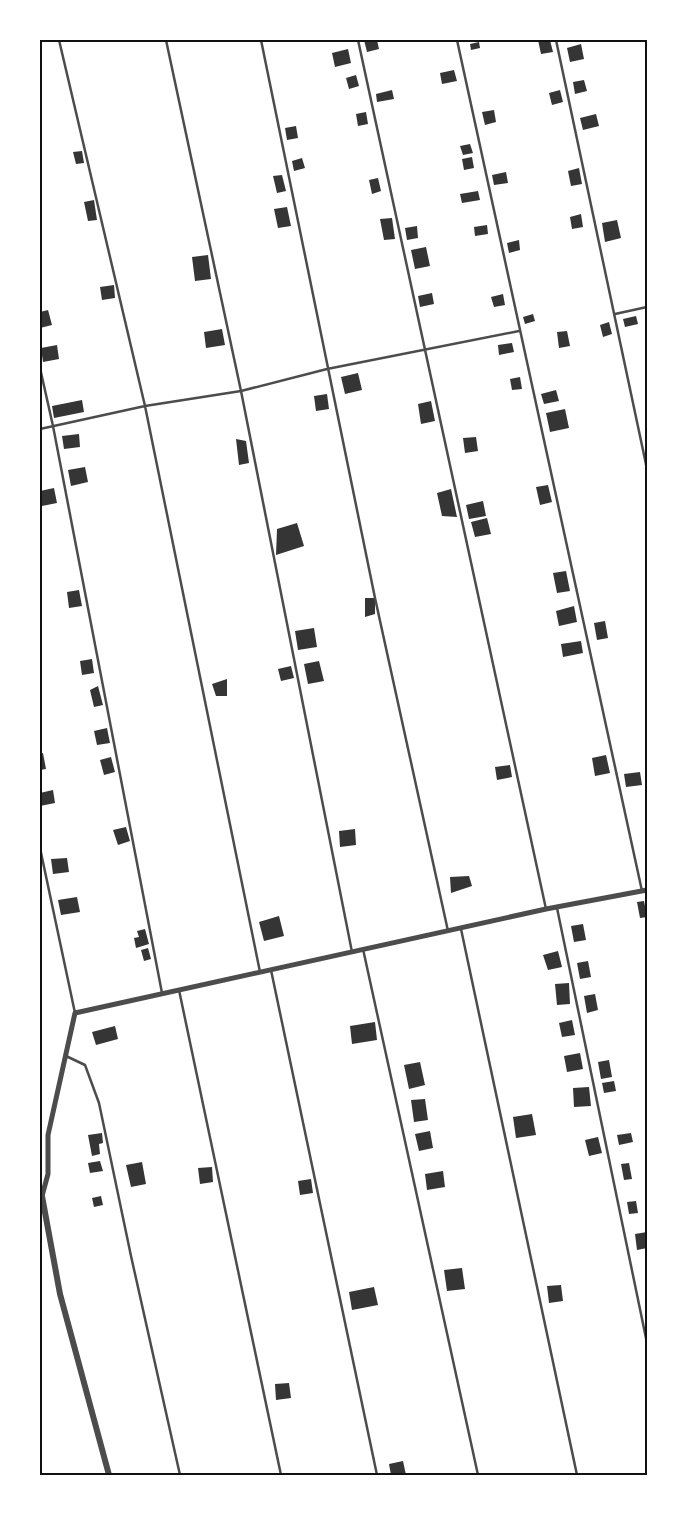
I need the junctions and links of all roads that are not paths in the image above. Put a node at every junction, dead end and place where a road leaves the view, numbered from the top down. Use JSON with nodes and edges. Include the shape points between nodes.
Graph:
{"nodes":[{"id":1,"x":59,"y":40,"type":"edge"},
{"id":2,"x":166,"y":40,"type":"edge"},
{"id":3,"x":261,"y":40,"type":"edge"},
{"id":4,"x":358,"y":40,"type":"edge"},
{"id":5,"x":457,"y":40,"type":"edge"},
{"id":6,"x":556,"y":40,"type":"edge"},
{"id":7,"x":647,"y":307,"type":"edge"},
{"id":8,"x":615,"y":314,"type":"junction"},
{"id":9,"x":519,"y":331,"type":"junction"},
{"id":10,"x":425,"y":350,"type":"junction"},
{"id":11,"x":40,"y":368,"type":"edge"},
{"id":12,"x":327,"y":369,"type":"junction"},
{"id":13,"x":241,"y":391,"type":"junction"},
{"id":14,"x":145,"y":406,"type":"junction"},
{"id":15,"x":53,"y":426,"type":"junction"},
{"id":16,"x":40,"y":429,"type":"edge"},
{"id":17,"x":647,"y":469,"type":"edge"},
{"id":18,"x":40,"y":848,"type":"edge"},
{"id":19,"x":644,"y":890,"type":"edge"},
{"id":20,"x":556,"y":906,"type":"junction"},
{"id":21,"x":546,"y":909,"type":"junction"},
{"id":22,"x":460,"y":928,"type":"junction"},
{"id":23,"x":448,"y":930,"type":"junction"},
{"id":24,"x":363,"y":950,"type":"junction"},
{"id":25,"x":352,"y":952,"type":"junction"},
{"id":26,"x":270,"y":970,"type":"junction"},
{"id":27,"x":260,"y":972,"type":"junction"},
{"id":28,"x":179,"y":990,"type":"junction"},
{"id":29,"x":163,"y":994,"type":"junction"},
{"id":30,"x":76,"y":1013,"type":"junction"},
{"id":31,"x":66,"y":1056,"type":"junction"},
{"id":32,"x":41,"y":1196,"type":"edge"},
{"id":33,"x":647,"y":1343,"type":"edge"},
{"id":34,"x":109,"y":1475,"type":"edge"},
{"id":35,"x":180,"y":1475,"type":"edge"},
{"id":36,"x":281,"y":1475,"type":"edge"},
{"id":37,"x":377,"y":1475,"type":"edge"},
{"id":38,"x":478,"y":1475,"type":"edge"},
{"id":39,"x":577,"y":1475,"type":"edge"}],
"edges":[{"from":1,"to":14,"type":"lane"},
{"from":2,"to":13,"type":"lane"},
{"from":3,"to":12,"type":"lane"},
{"from":4,"to":10,"type":"lane"},
{"from":5,"to":9,"type":"lane"},
{"from":6,"to":8,"type":"lane"},
{"from":7,"to":8,"type":"lane"},
{"from":8,"to":17,"type":"lane"},
{"from":9,"to":10,"type":"lane"},
{"from":9,"to":19,"type":"lane"},
{"from":10,"to":12,"type":"lane"},
{"from":10,"to":21,"type":"lane"},
{"from":11,"to":15,"type":"lane"},
{"from":12,"to":13,"type":"lane"},
{"from":12,"to":23,"type":"lane"},
{"from":13,"to":14,"type":"lane"},
{"from":13,"to":25,"type":"lane"},
{"from":14,"to":15,"type":"lane"},
{"from":14,"to":27,"type":"lane"},
{"from":15,"to":16,"type":"lane"},
{"from":15,"to":29,"type":"lane"},
{"from":18,"to":30,"type":"lane"},
{"from":19,"to":20,"type":"street"},
{"from":20,"to":21,"type":"street"},
{"from":20,"to":33,"type":"lane"},
{"from":21,"to":22,"type":"street"},
{"from":22,"to":23,"type":"street"},
{"from":22,"to":39,"type":"lane"},
{"from":23,"to":24,"type":"street"},
{"from":24,"to":25,"type":"street"},
{"from":24,"to":38,"type":"lane"},
{"from":25,"to":26,"type":"street"},
{"from":26,"to":27,"type":"street"},
{"from":26,"to":37,"type":"lane"},
{"from":27,"to":28,"type":"street"},
{"from":28,"to":29,"type":"street"},
{"from":28,"to":36,"type":"lane"},
{"from":29,"to":30,"type":"street"},
{"from":30,"to":31,"type":"street"},
{"from":31,"to":32,"type":"street","via":[[48,1135],[48,1174]]},
{"from":31,"to":35,"type":"lane","via":[[85,1065],[99,1103]]},
{"from":32,"to":34,"type":"street","via":[[60,1294]]}]}
